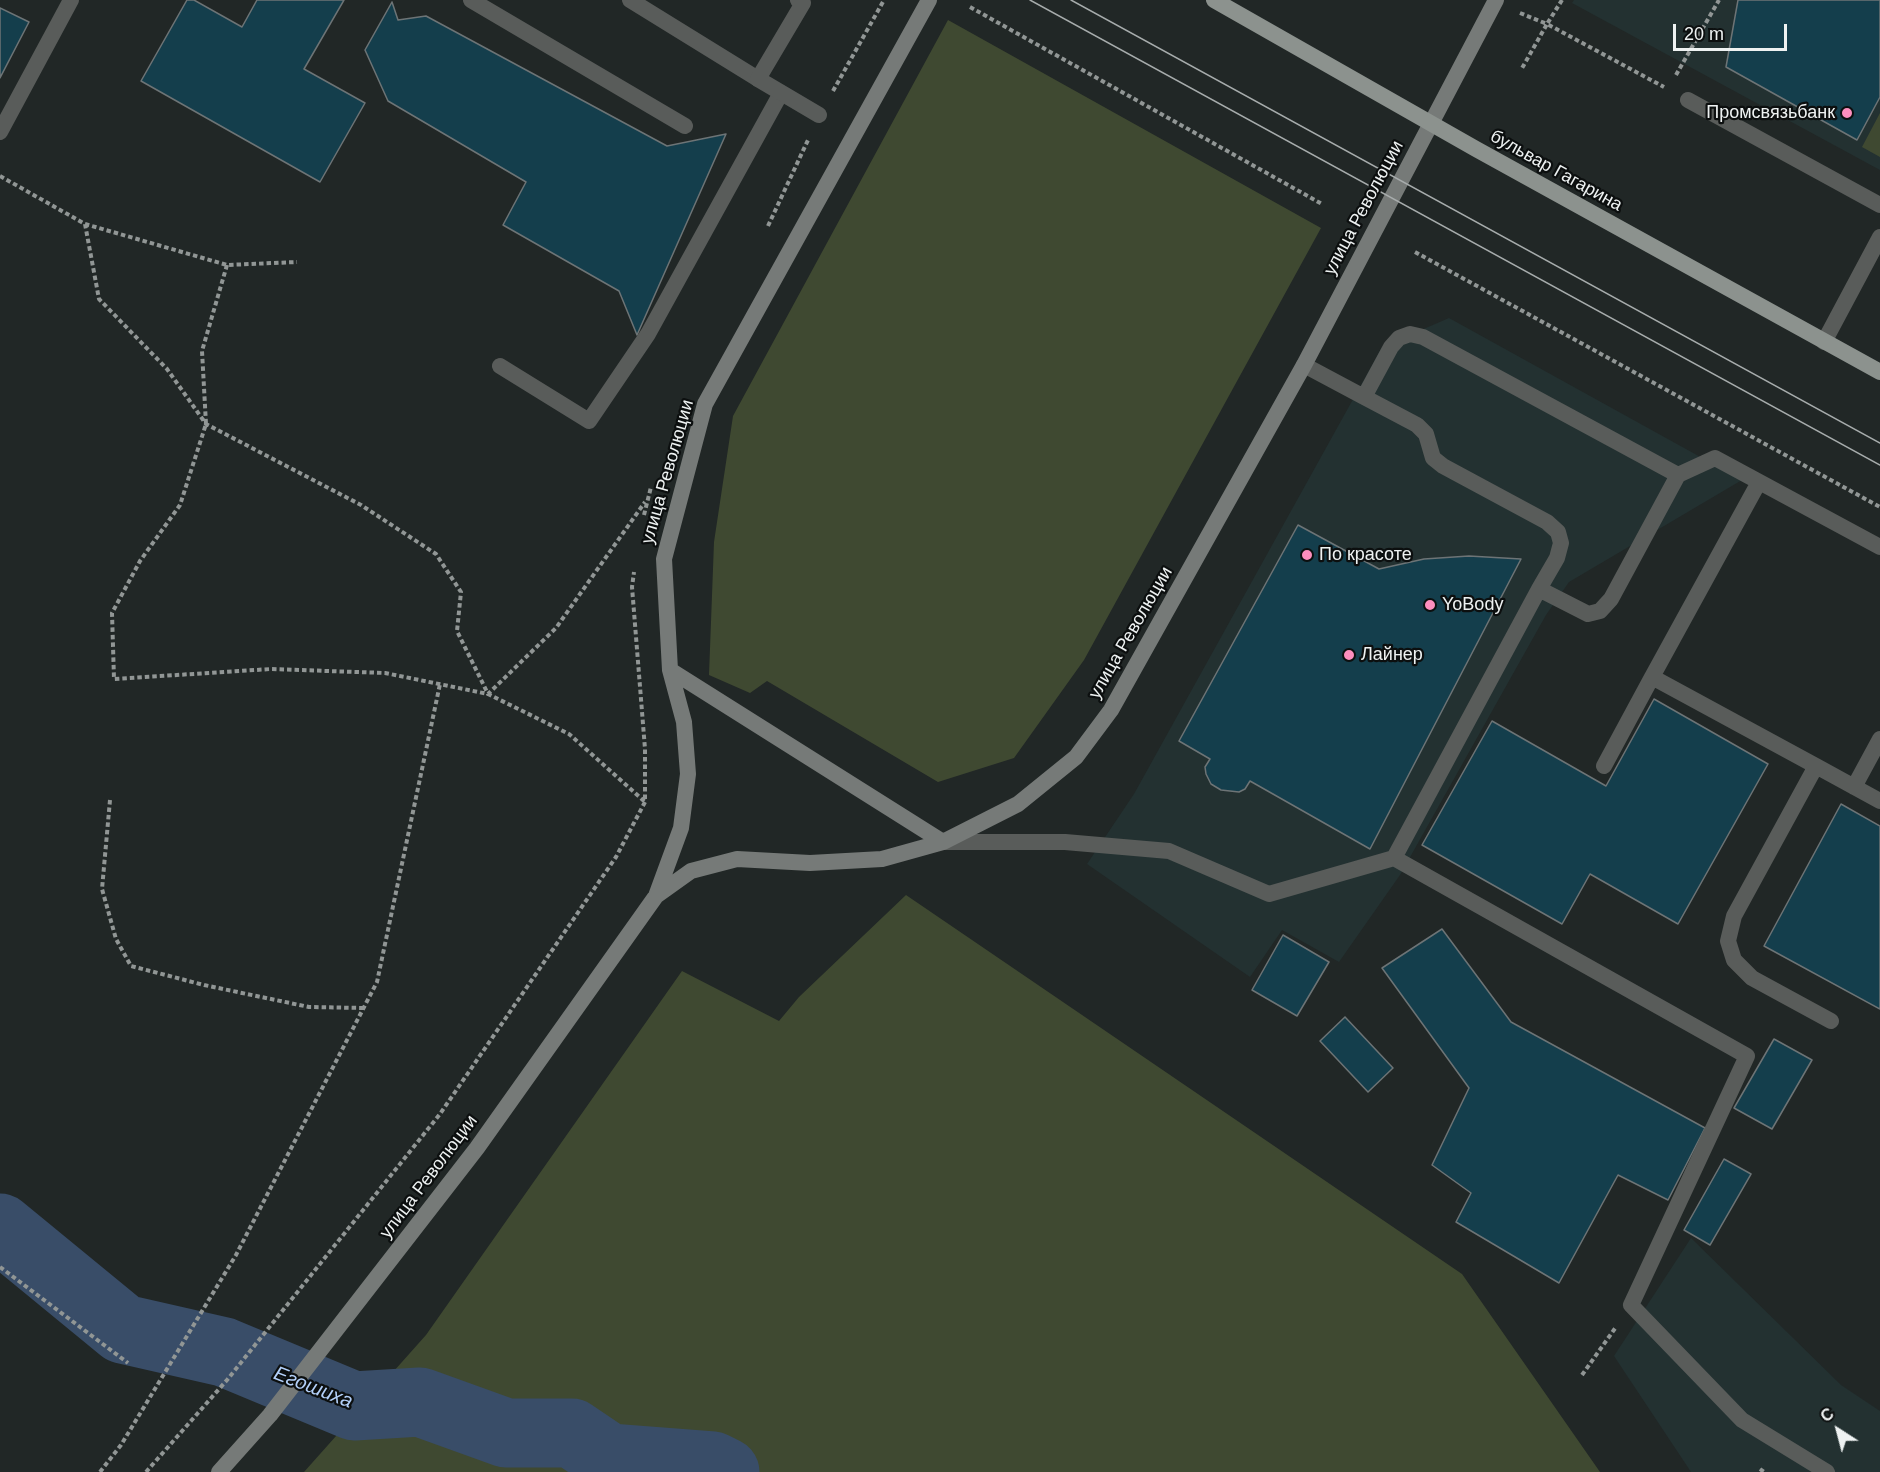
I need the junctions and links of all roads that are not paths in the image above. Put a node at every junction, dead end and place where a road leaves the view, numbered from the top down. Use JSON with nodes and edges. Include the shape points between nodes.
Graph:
{"nodes":[{"id":1,"x":71,"y":0,"type":"edge"},
{"id":2,"x":471,"y":0,"type":"edge"},
{"id":3,"x":630,"y":0,"type":"edge"},
{"id":4,"x":798,"y":0,"type":"edge"},
{"id":5,"x":929,"y":0,"type":"edge"},
{"id":6,"x":1215,"y":0,"type":"edge"},
{"id":7,"x":1497,"y":0,"type":"edge"},
{"id":8,"x":758,"y":80,"type":"junction"},
{"id":9,"x":781,"y":93,"type":"junction"},
{"id":10,"x":1688,"y":100,"type":"road end"},
{"id":11,"x":819,"y":115,"type":"dead end"},
{"id":12,"x":1431,"y":123,"type":"junction"},
{"id":13,"x":685,"y":126,"type":"dead end"},
{"id":14,"x":0,"y":132,"type":"edge"},
{"id":15,"x":1880,"y":205,"type":"edge"},
{"id":16,"x":1880,"y":237,"type":"edge"},
{"id":17,"x":1824,"y":342,"type":"junction"},
{"id":18,"x":1304,"y":365,"type":"junction"},
{"id":19,"x":500,"y":366,"type":"dead end"},
{"id":20,"x":1880,"y":372,"type":"edge"},
{"id":21,"x":1364,"y":397,"type":"junction"},
{"id":22,"x":1678,"y":475,"type":"junction"},
{"id":23,"x":1759,"y":482,"type":"junction"},
{"id":24,"x":1880,"y":547,"type":"edge"},
{"id":25,"x":1539,"y":589,"type":"junction"},
{"id":26,"x":670,"y":670,"type":"junction"},
{"id":27,"x":1652,"y":677,"type":"junction"},
{"id":28,"x":1880,"y":739,"type":"edge"},
{"id":29,"x":1604,"y":766,"type":"dead end"},
{"id":30,"x":1816,"y":766,"type":"junction"},
{"id":31,"x":1854,"y":787,"type":"junction"},
{"id":32,"x":1880,"y":801,"type":"edge"},
{"id":33,"x":943,"y":842,"type":"junction"},
{"id":34,"x":1394,"y":858,"type":"junction"},
{"id":35,"x":656,"y":896,"type":"junction"},
{"id":36,"x":1831,"y":1021,"type":"dead end"},
{"id":37,"x":219,"y":1472,"type":"edge"},
{"id":38,"x":1827,"y":1472,"type":"edge"}],
"edges":[{"from":1,"to":14,"type":"street"},
{"from":2,"to":13,"type":"street"},
{"from":3,"to":8,"type":"street"},
{"from":4,"to":8,"type":"street","via":[[803,3]]},
{"from":5,"to":26,"type":"main road","name":"улица Революции","via":[[705,404],[664,559]]},
{"from":6,"to":12,"type":"main road","name":"бульвар Гагарина"},
{"from":7,"to":12,"type":"main road","name":"улица Революции"},
{"from":8,"to":9,"type":"street"},
{"from":9,"to":11,"type":"street"},
{"from":9,"to":19,"type":"street","via":[[648,334],[589,421]]},
{"from":10,"to":15,"type":"street"},
{"from":12,"to":17,"type":"main road","name":"бульвар Гагарина"},
{"from":12,"to":18,"type":"main road","name":"улица Революции"},
{"from":16,"to":17,"type":"street"},
{"from":17,"to":20,"type":"main road","name":"бульвар Гагарина"},
{"from":18,"to":21,"type":"street"},
{"from":18,"to":33,"type":"main road","name":"улица Революции","via":[[1111,710],[1076,757],[1018,804]]},
{"from":21,"to":22,"type":"street","via":[[1399,338],[1410,334],[1423,337]]},
{"from":21,"to":25,"type":"street","via":[[1417,425],[1426,434],[1433,458],[1443,466],[1547,522],[1558,532],[1562,543]]},
{"from":22,"to":23,"type":"street","via":[[1715,458]]},
{"from":22,"to":25,"type":"street","via":[[1611,599],[1600,611],[1587,614]]},
{"from":23,"to":24,"type":"street"},
{"from":23,"to":27,"type":"street"},
{"from":25,"to":34,"type":"street"},
{"from":26,"to":33,"type":"main road"},
{"from":26,"to":35,"type":"main road","name":"улица Революции","via":[[684,722],[688,774],[681,828]]},
{"from":27,"to":29,"type":"street"},
{"from":27,"to":30,"type":"street"},
{"from":28,"to":31,"type":"street"},
{"from":30,"to":31,"type":"street"},
{"from":30,"to":36,"type":"street","via":[[1734,916],[1728,941],[1734,960],[1752,978]]},
{"from":31,"to":32,"type":"street"},
{"from":33,"to":34,"type":"street","via":[[1065,842],[1169,851],[1269,894]]},
{"from":33,"to":35,"type":"main road","name":"улица Революции","via":[[882,859],[810,863],[737,859],[691,871]]},
{"from":34,"to":38,"type":"street","via":[[1747,1056],[1631,1305],[1742,1420]]},
{"from":35,"to":37,"type":"main road","name":"улица Революции","via":[[477,1148],[270,1415]]}]}
